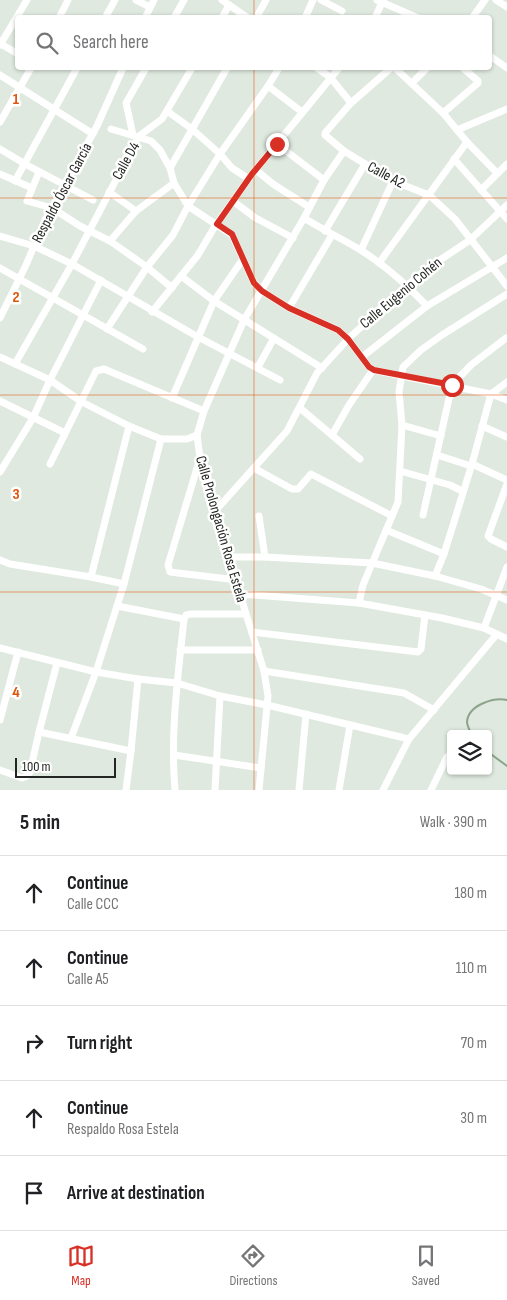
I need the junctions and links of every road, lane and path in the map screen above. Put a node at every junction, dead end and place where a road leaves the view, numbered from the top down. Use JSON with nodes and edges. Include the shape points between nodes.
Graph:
{"nodes":[{"id":1,"x":27,"y":0,"type":"edge"},
{"id":2,"x":68,"y":0,"type":"edge"},
{"id":3,"x":115,"y":0,"type":"edge"},
{"id":4,"x":136,"y":0,"type":"edge"},
{"id":5,"x":184,"y":0,"type":"edge"},
{"id":6,"x":222,"y":0,"type":"edge"},
{"id":7,"x":266,"y":0,"type":"edge"},
{"id":8,"x":313,"y":0,"type":"edge"},
{"id":9,"x":321,"y":0,"type":"edge"},
{"id":10,"x":485,"y":0,"type":"edge"},
{"id":11,"x":496,"y":0,"type":"edge"},
{"id":12,"x":381,"y":1,"type":"edge"},
{"id":13,"x":152,"y":4,"type":"edge"},
{"id":14,"x":229,"y":5,"type":"junction"},
{"id":15,"x":506,"y":5,"type":"edge"},
{"id":16,"x":342,"y":11,"type":"dead end"},
{"id":17,"x":18,"y":15,"type":"edge"},
{"id":18,"x":60,"y":15,"type":"edge"},
{"id":19,"x":107,"y":15,"type":"edge"},
{"id":20,"x":176,"y":15,"type":"edge"},
{"id":21,"x":224,"y":15,"type":"edge"},
{"id":22,"x":244,"y":15,"type":"edge"},
{"id":23,"x":258,"y":15,"type":"edge"},
{"id":24,"x":307,"y":15,"type":"edge"},
{"id":25,"x":377,"y":15,"type":"edge"},
{"id":26,"x":411,"y":15,"type":"edge"},
{"id":27,"x":474,"y":15,"type":"edge"},
{"id":28,"x":15,"y":20,"type":"edge"},
{"id":29,"x":0,"y":44,"type":"edge"},
{"id":30,"x":15,"y":52,"type":"edge"},
{"id":31,"x":492,"y":57,"type":"edge"},
{"id":32,"x":507,"y":68,"type":"edge"},
{"id":33,"x":31,"y":70,"type":"edge"},
{"id":34,"x":76,"y":70,"type":"edge"},
{"id":35,"x":122,"y":70,"type":"edge"},
{"id":36,"x":145,"y":70,"type":"edge"},
{"id":37,"x":191,"y":70,"type":"edge"},
{"id":38,"x":226,"y":70,"type":"edge"},
{"id":39,"x":278,"y":70,"type":"edge"},
{"id":40,"x":319,"y":70,"type":"edge"},
{"id":41,"x":337,"y":70,"type":"edge"},
{"id":42,"x":389,"y":70,"type":"edge"},
{"id":43,"x":397,"y":70,"type":"edge"},
{"id":44,"x":426,"y":70,"type":"edge"},
{"id":45,"x":465,"y":70,"type":"edge"},
{"id":46,"x":0,"y":76,"type":"edge"},
{"id":47,"x":330,"y":77,"type":"junction"},
{"id":48,"x":412,"y":83,"type":"junction"},
{"id":49,"x":268,"y":86,"type":"junction"},
{"id":50,"x":20,"y":88,"type":"junction"},
{"id":51,"x":351,"y":103,"type":"junction"},
{"id":52,"x":53,"y":109,"type":"junction"},
{"id":53,"x":166,"y":111,"type":"junction"},
{"id":54,"x":506,"y":111,"type":"edge"},
{"id":55,"x":302,"y":112,"type":"junction"},
{"id":56,"x":443,"y":114,"type":"junction"},
{"id":57,"x":0,"y":122,"type":"edge"},
{"id":58,"x":111,"y":129,"type":"dead end"},
{"id":59,"x":192,"y":129,"type":"junction"},
{"id":60,"x":457,"y":130,"type":"junction"},
{"id":61,"x":93,"y":134,"type":"junction"},
{"id":62,"x":136,"y":136,"type":"junction"},
{"id":63,"x":467,"y":142,"type":"junction"},
{"id":64,"x":277,"y":144,"type":"junction"},
{"id":65,"x":0,"y":149,"type":"edge"},
{"id":66,"x":344,"y":151,"type":"junction"},
{"id":67,"x":220,"y":154,"type":"junction"},
{"id":68,"x":454,"y":159,"type":"junction"},
{"id":69,"x":25,"y":164,"type":"junction"},
{"id":70,"x":365,"y":164,"type":"junction"},
{"id":71,"x":507,"y":164,"type":"edge"},
{"id":72,"x":170,"y":168,"type":"junction"},
{"id":73,"x":256,"y":170,"type":"junction"},
{"id":74,"x":39,"y":172,"type":"junction"},
{"id":75,"x":497,"y":173,"type":"junction"},
{"id":76,"x":0,"y":174,"type":"edge"},
{"id":77,"x":249,"y":179,"type":"junction"},
{"id":78,"x":324,"y":180,"type":"junction"},
{"id":79,"x":16,"y":181,"type":"junction"},
{"id":80,"x":393,"y":181,"type":"junction"},
{"id":81,"x":174,"y":183,"type":"junction"},
{"id":82,"x":65,"y":185,"type":"junction"},
{"id":83,"x":32,"y":188,"type":"junction"},
{"id":84,"x":481,"y":190,"type":"junction"},
{"id":85,"x":109,"y":192,"type":"junction"},
{"id":86,"x":429,"y":195,"type":"junction"},
{"id":87,"x":93,"y":200,"type":"dead end"},
{"id":88,"x":233,"y":202,"type":"junction"},
{"id":89,"x":507,"y":205,"type":"edge"},
{"id":90,"x":188,"y":206,"type":"junction"},
{"id":91,"x":309,"y":207,"type":"junction"},
{"id":92,"x":52,"y":208,"type":"junction"},
{"id":93,"x":136,"y":211,"type":"junction"},
{"id":94,"x":500,"y":211,"type":"junction"},
{"id":95,"x":304,"y":218,"type":"junction"},
{"id":96,"x":507,"y":219,"type":"edge"},
{"id":97,"x":217,"y":224,"type":"junction"},
{"id":98,"x":89,"y":229,"type":"junction"},
{"id":99,"x":325,"y":231,"type":"junction"},
{"id":100,"x":332,"y":235,"type":"junction"},
{"id":101,"x":0,"y":236,"type":"edge"},
{"id":102,"x":293,"y":238,"type":"junction"},
{"id":103,"x":470,"y":240,"type":"junction"},
{"id":104,"x":110,"y":241,"type":"junction"},
{"id":105,"x":34,"y":246,"type":"junction"},
{"id":106,"x":361,"y":250,"type":"junction"},
{"id":107,"x":507,"y":258,"type":"edge"},
{"id":108,"x":243,"y":259,"type":"junction"},
{"id":109,"x":379,"y":263,"type":"junction"},
{"id":110,"x":72,"y":264,"type":"junction"},
{"id":111,"x":148,"y":267,"type":"junction"},
{"id":112,"x":0,"y":268,"type":"edge"},
{"id":113,"x":492,"y":268,"type":"junction"},
{"id":114,"x":181,"y":276,"type":"junction"},
{"id":115,"x":19,"y":279,"type":"junction"},
{"id":116,"x":101,"y":280,"type":"junction"},
{"id":117,"x":407,"y":285,"type":"junction"},
{"id":118,"x":507,"y":286,"type":"edge"},
{"id":119,"x":172,"y":288,"type":"junction"},
{"id":120,"x":262,"y":291,"type":"junction"},
{"id":121,"x":507,"y":294,"type":"edge"},
{"id":122,"x":129,"y":296,"type":"junction"},
{"id":123,"x":53,"y":297,"type":"junction"},
{"id":124,"x":214,"y":301,"type":"junction"},
{"id":125,"x":426,"y":306,"type":"junction"},
{"id":126,"x":289,"y":308,"type":"junction"},
{"id":127,"x":152,"y":312,"type":"junction"},
{"id":128,"x":83,"y":315,"type":"junction"},
{"id":129,"x":0,"y":318,"type":"edge"},
{"id":130,"x":244,"y":320,"type":"junction"},
{"id":131,"x":106,"y":329,"type":"junction"},
{"id":132,"x":198,"y":337,"type":"junction"},
{"id":133,"x":274,"y":338,"type":"junction"},
{"id":134,"x":506,"y":338,"type":"edge"},
{"id":135,"x":348,"y":339,"type":"junction"},
{"id":136,"x":143,"y":349,"type":"dead end"},
{"id":137,"x":230,"y":353,"type":"junction"},
{"id":138,"x":0,"y":357,"type":"edge"},
{"id":139,"x":362,"y":357,"type":"junction"},
{"id":140,"x":15,"y":364,"type":"junction"},
{"id":141,"x":258,"y":367,"type":"junction"},
{"id":142,"x":322,"y":368,"type":"junction"},
{"id":143,"x":374,"y":370,"type":"junction"},
{"id":144,"x":401,"y":375,"type":"junction"},
{"id":145,"x":50,"y":380,"type":"junction"},
{"id":146,"x":280,"y":380,"type":"dead end"},
{"id":147,"x":507,"y":382,"type":"edge"},
{"id":148,"x":452,"y":385,"type":"junction"},
{"id":149,"x":491,"y":394,"type":"junction"},
{"id":150,"x":172,"y":398,"type":"junction"},
{"id":151,"x":0,"y":400,"type":"edge"},
{"id":152,"x":507,"y":400,"type":"edge"},
{"id":153,"x":82,"y":402,"type":"junction"},
{"id":154,"x":300,"y":408,"type":"junction"},
{"id":155,"x":204,"y":411,"type":"junction"},
{"id":156,"x":33,"y":418,"type":"junction"},
{"id":157,"x":402,"y":425,"type":"junction"},
{"id":158,"x":129,"y":426,"type":"junction"},
{"id":159,"x":482,"y":426,"type":"junction"},
{"id":160,"x":65,"y":433,"type":"junction"},
{"id":161,"x":197,"y":435,"type":"junction"},
{"id":162,"x":332,"y":435,"type":"junction"},
{"id":163,"x":442,"y":436,"type":"junction"},
{"id":164,"x":507,"y":437,"type":"edge"},
{"id":165,"x":161,"y":439,"type":"junction"},
{"id":166,"x":437,"y":455,"type":"junction"},
{"id":167,"x":200,"y":458,"type":"junction"},
{"id":168,"x":360,"y":459,"type":"dead end"},
{"id":169,"x":50,"y":464,"type":"dead end"},
{"id":170,"x":472,"y":465,"type":"junction"},
{"id":171,"x":254,"y":468,"type":"junction"},
{"id":172,"x":400,"y":471,"type":"junction"},
{"id":173,"x":0,"y":472,"type":"edge"},
{"id":174,"x":431,"y":480,"type":"junction"},
{"id":175,"x":507,"y":482,"type":"edge"},
{"id":176,"x":462,"y":491,"type":"junction"},
{"id":177,"x":216,"y":510,"type":"junction"},
{"id":178,"x":423,"y":515,"type":"dead end"},
{"id":179,"x":259,"y":516,"type":"dead end"},
{"id":180,"x":392,"y":516,"type":"junction"},
{"id":181,"x":386,"y":530,"type":"junction"},
{"id":182,"x":507,"y":547,"type":"edge"},
{"id":183,"x":444,"y":554,"type":"junction"},
{"id":184,"x":230,"y":557,"type":"junction"},
{"id":185,"x":266,"y":558,"type":"junction"},
{"id":186,"x":0,"y":560,"type":"edge"},
{"id":187,"x":372,"y":563,"type":"junction"},
{"id":188,"x":507,"y":567,"type":"edge"},
{"id":189,"x":435,"y":576,"type":"junction"},
{"id":190,"x":91,"y":577,"type":"junction"},
{"id":191,"x":237,"y":580,"type":"junction"},
{"id":192,"x":124,"y":584,"type":"junction"},
{"id":193,"x":241,"y":594,"type":"junction"},
{"id":194,"x":496,"y":595,"type":"junction"},
{"id":195,"x":507,"y":600,"type":"edge"},
{"id":196,"x":359,"y":603,"type":"junction"},
{"id":197,"x":117,"y":606,"type":"junction"},
{"id":198,"x":246,"y":614,"type":"junction"},
{"id":199,"x":425,"y":615,"type":"junction"},
{"id":200,"x":184,"y":620,"type":"junction"},
{"id":201,"x":484,"y":628,"type":"junction"},
{"id":202,"x":252,"y":632,"type":"junction"},
{"id":203,"x":496,"y":634,"type":"junction"},
{"id":204,"x":507,"y":639,"type":"edge"},
{"id":205,"x":0,"y":648,"type":"edge"},
{"id":206,"x":180,"y":650,"type":"junction"},
{"id":207,"x":258,"y":650,"type":"junction"},
{"id":208,"x":18,"y":652,"type":"junction"},
{"id":209,"x":57,"y":662,"type":"junction"},
{"id":210,"x":264,"y":671,"type":"junction"},
{"id":211,"x":96,"y":672,"type":"junction"},
{"id":212,"x":138,"y":679,"type":"junction"},
{"id":213,"x":177,"y":684,"type":"junction"},
{"id":214,"x":220,"y":696,"type":"junction"},
{"id":215,"x":267,"y":705,"type":"junction"},
{"id":216,"x":434,"y":710,"type":"junction"},
{"id":217,"x":306,"y":714,"type":"junction"},
{"id":218,"x":0,"y":720,"type":"edge"},
{"id":219,"x":350,"y":725,"type":"junction"},
{"id":220,"x":39,"y":732,"type":"junction"},
{"id":221,"x":70,"y":738,"type":"junction"},
{"id":222,"x":409,"y":739,"type":"junction"},
{"id":223,"x":131,"y":752,"type":"junction"},
{"id":224,"x":174,"y":755,"type":"junction"},
{"id":225,"x":447,"y":757,"type":"dead end"},
{"id":226,"x":216,"y":761,"type":"junction"},
{"id":227,"x":261,"y":768,"type":"junction"},
{"id":228,"x":0,"y":770,"type":"edge"},
{"id":229,"x":126,"y":790,"type":"edge"},
{"id":230,"x":175,"y":790,"type":"edge"},
{"id":231,"x":215,"y":790,"type":"edge"},
{"id":232,"x":259,"y":790,"type":"edge"},
{"id":233,"x":299,"y":790,"type":"edge"},
{"id":234,"x":339,"y":790,"type":"edge"},
{"id":235,"x":383,"y":790,"type":"edge"},
{"id":236,"x":432,"y":790,"type":"edge"}],
"edges":[{"from":1,"to":17,"type":"street"},
{"from":2,"to":18,"type":"street"},
{"from":3,"to":19,"type":"street"},
{"from":4,"to":13,"type":"street"},
{"from":5,"to":20,"type":"street"},
{"from":6,"to":14,"type":"street"},
{"from":7,"to":23,"type":"street"},
{"from":8,"to":24,"type":"street"},
{"from":9,"to":16,"type":"street"},
{"from":10,"to":27,"type":"street"},
{"from":11,"to":15,"type":"street"},
{"from":12,"to":25,"type":"street"},
{"from":12,"to":26,"type":"street"},
{"from":14,"to":21,"type":"street"},
{"from":14,"to":22,"type":"street"},
{"from":28,"to":29,"type":"street"},
{"from":29,"to":30,"type":"street"},
{"from":31,"to":32,"type":"street"},
{"from":33,"to":50,"type":"street"},
{"from":34,"to":52,"type":"street"},
{"from":35,"to":61,"type":"street","name":"Respaldo Óscar García"},
{"from":36,"to":62,"type":"street","via":[[126,103]]},
{"from":37,"to":53,"type":"street","name":"Calle D4"},
{"from":38,"to":59,"type":"street"},
{"from":39,"to":49,"type":"street"},
{"from":40,"to":47,"type":"street"},
{"from":41,"to":47,"type":"street"},
{"from":42,"to":51,"type":"street","name":"Calle A2"},
{"from":43,"to":48,"type":"street"},
{"from":44,"to":48,"type":"street"},
{"from":45,"to":56,"type":"street","via":[[478,83]]},
{"from":46,"to":50,"type":"street"},
{"from":47,"to":51,"type":"street"},
{"from":47,"to":55,"type":"street"},
{"from":48,"to":56,"type":"street"},
{"from":49,"to":55,"type":"street"},
{"from":49,"to":67,"type":"street"},
{"from":50,"to":52,"type":"street"},
{"from":50,"to":57,"type":"street"},
{"from":51,"to":66,"type":"street","name":"Calle A2","via":[[325,134]]},
{"from":52,"to":61,"type":"street"},
{"from":52,"to":69,"type":"street"},
{"from":53,"to":59,"type":"street"},
{"from":53,"to":62,"type":"street","name":"Calle D4","via":[[162,119]]},
{"from":54,"to":60,"type":"street"},
{"from":55,"to":64,"type":"street"},
{"from":56,"to":60,"type":"street"},
{"from":58,"to":62,"type":"street"},
{"from":59,"to":67,"type":"street"},
{"from":59,"to":72,"type":"street"},
{"from":60,"to":63,"type":"street"},
{"from":61,"to":82,"type":"street","name":"Respaldo Óscar García"},
{"from":62,"to":72,"type":"street","via":[[151,141]]},
{"from":62,"to":85,"type":"street","name":"Calle D4"},
{"from":63,"to":68,"type":"street"},
{"from":63,"to":75,"type":"street"},
{"from":64,"to":73,"type":"street"},
{"from":64,"to":78,"type":"street"},
{"from":65,"to":69,"type":"street"},
{"from":66,"to":70,"type":"street","name":"Calle A2"},
{"from":66,"to":78,"type":"street","name":"Calle Prolongación Rosa Estela"},
{"from":67,"to":77,"type":"street","via":[[232,168]]},
{"from":67,"to":90,"type":"street"},
{"from":68,"to":84,"type":"street"},
{"from":68,"to":86,"type":"street"},
{"from":69,"to":74,"type":"street"},
{"from":69,"to":79,"type":"street"},
{"from":70,"to":80,"type":"street","name":"Calle A2"},
{"from":70,"to":99,"type":"street"},
{"from":71,"to":75,"type":"street"},
{"from":72,"to":81,"type":"street"},
{"from":73,"to":77,"type":"street"},
{"from":73,"to":91,"type":"street"},
{"from":74,"to":82,"type":"street"},
{"from":74,"to":83,"type":"street"},
{"from":75,"to":84,"type":"street"},
{"from":76,"to":79,"type":"street"},
{"from":77,"to":88,"type":"street"},
{"from":78,"to":91,"type":"street","name":"Calle Prolongación Rosa Estela"},
{"from":79,"to":83,"type":"street"},
{"from":80,"to":86,"type":"street","name":"Calle A2"},
{"from":80,"to":106,"type":"street"},
{"from":81,"to":90,"type":"street"},
{"from":81,"to":93,"type":"street"},
{"from":82,"to":87,"type":"street"},
{"from":82,"to":92,"type":"street","name":"Respaldo Óscar García"},
{"from":83,"to":92,"type":"street","via":[[27,201]]},
{"from":84,"to":94,"type":"street"},
{"from":85,"to":93,"type":"street"},
{"from":85,"to":98,"type":"street","name":"Calle D4"},
{"from":86,"to":103,"type":"street","name":"Calle A2","via":[[455,219]]},
{"from":86,"to":109,"type":"street"},
{"from":88,"to":97,"type":"street"},
{"from":88,"to":102,"type":"street"},
{"from":89,"to":94,"type":"street","name":"Calle Eugenio Cohén"},
{"from":90,"to":97,"type":"street"},
{"from":90,"to":111,"type":"street","via":[[173,235]]},
{"from":91,"to":95,"type":"street","name":"Calle Prolongación Rosa Estela"},
{"from":92,"to":98,"type":"street"},
{"from":92,"to":105,"type":"street","name":"Respaldo Óscar García"},
{"from":93,"to":104,"type":"street"},
{"from":94,"to":96,"type":"street"},
{"from":94,"to":103,"type":"street","name":"Calle Eugenio Cohén"},
{"from":95,"to":99,"type":"street"},
{"from":95,"to":102,"type":"street","name":"Calle Prolongación Rosa Estela"},
{"from":97,"to":108,"type":"street","via":[[232,234]]},
{"from":97,"to":114,"type":"street"},
{"from":98,"to":104,"type":"street"},
{"from":98,"to":110,"type":"street","name":"Calle D4"},
{"from":99,"to":100,"type":"street"},
{"from":100,"to":106,"type":"street"},
{"from":100,"to":126,"type":"street"},
{"from":101,"to":105,"type":"street"},
{"from":102,"to":120,"type":"street","name":"Calle Prolongación Rosa Estela"},
{"from":103,"to":113,"type":"street","name":"Calle A2"},
{"from":103,"to":117,"type":"street","name":"Calle Eugenio Cohén"},
{"from":104,"to":111,"type":"street"},
{"from":105,"to":110,"type":"street"},
{"from":105,"to":115,"type":"street","name":"Respaldo Óscar García"},
{"from":106,"to":109,"type":"street"},
{"from":107,"to":113,"type":"street"},
{"from":108,"to":120,"type":"street","via":[[254,283]]},
{"from":108,"to":124,"type":"street"},
{"from":109,"to":117,"type":"street"},
{"from":110,"to":116,"type":"street"},
{"from":110,"to":123,"type":"street","name":"Calle D4"},
{"from":111,"to":119,"type":"street"},
{"from":111,"to":122,"type":"street"},
{"from":112,"to":115,"type":"street"},
{"from":113,"to":118,"type":"street","name":"Calle A2"},
{"from":113,"to":125,"type":"street"},
{"from":114,"to":119,"type":"street"},
{"from":114,"to":124,"type":"street"},
{"from":115,"to":123,"type":"street"},
{"from":115,"to":129,"type":"street","name":"Respaldo Óscar García"},
{"from":116,"to":122,"type":"street"},
{"from":116,"to":128,"type":"street"},
{"from":117,"to":125,"type":"street"},
{"from":117,"to":135,"type":"street","name":"Calle Eugenio Cohén"},
{"from":119,"to":127,"type":"street"},
{"from":120,"to":126,"type":"street"},
{"from":120,"to":130,"type":"street","name":"Calle Prolongación Rosa Estela"},
{"from":121,"to":144,"type":"street","via":[[422,350],[403,367]]},
{"from":122,"to":127,"type":"street"},
{"from":122,"to":131,"type":"street"},
{"from":123,"to":128,"type":"street"},
{"from":123,"to":140,"type":"street","name":"Calle D4"},
{"from":124,"to":130,"type":"street"},
{"from":124,"to":132,"type":"street"},
{"from":125,"to":139,"type":"street"},
{"from":126,"to":135,"type":"street","via":[[338,330]]},
{"from":127,"to":132,"type":"street"},
{"from":128,"to":131,"type":"street"},
{"from":128,"to":145,"type":"street"},
{"from":130,"to":133,"type":"street"},
{"from":130,"to":137,"type":"street","name":"Calle Prolongación Rosa Estela"},
{"from":131,"to":136,"type":"street"},
{"from":132,"to":137,"type":"street"},
{"from":132,"to":150,"type":"street"},
{"from":133,"to":141,"type":"street"},
{"from":133,"to":142,"type":"street"},
{"from":134,"to":148,"type":"street","via":[[471,365]]},
{"from":135,"to":139,"type":"street"},
{"from":135,"to":142,"type":"street","name":"Calle Eugenio Cohén"},
{"from":137,"to":141,"type":"street"},
{"from":137,"to":155,"type":"street","name":"Calle Prolongación Rosa Estela"},
{"from":138,"to":140,"type":"street"},
{"from":139,"to":143,"type":"street"},
{"from":140,"to":145,"type":"street"},
{"from":141,"to":146,"type":"street"},
{"from":142,"to":154,"type":"street","name":"Calle Eugenio Cohén"},
{"from":143,"to":144,"type":"street"},
{"from":143,"to":162,"type":"street","via":[[348,405]]},
{"from":144,"to":148,"type":"street"},
{"from":144,"to":157,"type":"street"},
{"from":145,"to":153,"type":"street"},
{"from":145,"to":156,"type":"street"},
{"from":147,"to":149,"type":"street"},
{"from":148,"to":149,"type":"street"},
{"from":148,"to":163,"type":"street"},
{"from":149,"to":152,"type":"street"},
{"from":149,"to":159,"type":"street"},
{"from":150,"to":153,"type":"street","via":[[100,369],[96,371]]},
{"from":150,"to":155,"type":"street"},
{"from":151,"to":156,"type":"street"},
{"from":153,"to":158,"type":"street"},
{"from":153,"to":160,"type":"street"},
{"from":154,"to":162,"type":"street"},
{"from":154,"to":171,"type":"street","name":"Calle Eugenio Cohén","via":[[287,431]]},
{"from":155,"to":161,"type":"street","name":"Calle Prolongación Rosa Estela"},
{"from":156,"to":160,"type":"street"},
{"from":156,"to":173,"type":"street"},
{"from":157,"to":163,"type":"street"},
{"from":157,"to":172,"type":"street"},
{"from":158,"to":165,"type":"street"},
{"from":158,"to":190,"type":"street"},
{"from":159,"to":164,"type":"street"},
{"from":159,"to":170,"type":"street"},
{"from":160,"to":169,"type":"street"},
{"from":161,"to":165,"type":"street","via":[[187,439]]},
{"from":161,"to":167,"type":"street","name":"Calle Prolongación Rosa Estela"},
{"from":162,"to":168,"type":"street"},
{"from":163,"to":166,"type":"street"},
{"from":165,"to":192,"type":"street"},
{"from":166,"to":170,"type":"street"},
{"from":166,"to":174,"type":"street"},
{"from":167,"to":177,"type":"street","name":"Calle Prolongación Rosa Estela"},
{"from":167,"to":191,"type":"street","via":[[168,565],[170,572]]},
{"from":170,"to":175,"type":"street"},
{"from":170,"to":176,"type":"street"},
{"from":171,"to":177,"type":"street","name":"Calle Eugenio Cohén"},
{"from":171,"to":180,"type":"street","via":[[292,489],[298,489],[311,474]]},
{"from":172,"to":174,"type":"street"},
{"from":172,"to":180,"type":"street","via":[[398,502]]},
{"from":174,"to":176,"type":"street"},
{"from":174,"to":178,"type":"street"},
{"from":175,"to":182,"type":"street","via":[[488,536]]},
{"from":176,"to":183,"type":"street"},
{"from":177,"to":184,"type":"street","name":"Calle Prolongación Rosa Estela"},
{"from":179,"to":185,"type":"street"},
{"from":180,"to":181,"type":"street"},
{"from":181,"to":183,"type":"street"},
{"from":181,"to":187,"type":"street"},
{"from":183,"to":189,"type":"street"},
{"from":184,"to":185,"type":"street"},
{"from":184,"to":191,"type":"street","name":"Calle Prolongación Rosa Estela"},
{"from":185,"to":187,"type":"street"},
{"from":186,"to":190,"type":"street"},
{"from":187,"to":189,"type":"street"},
{"from":187,"to":196,"type":"street"},
{"from":188,"to":194,"type":"street"},
{"from":189,"to":194,"type":"street"},
{"from":190,"to":192,"type":"street"},
{"from":191,"to":193,"type":"street","name":"Calle Prolongación Rosa Estela"},
{"from":192,"to":197,"type":"street"},
{"from":193,"to":196,"type":"street"},
{"from":193,"to":198,"type":"street","name":"Calle Prolongación Rosa Estela"},
{"from":194,"to":195,"type":"street"},
{"from":194,"to":201,"type":"street"},
{"from":196,"to":199,"type":"street"},
{"from":197,"to":200,"type":"street"},
{"from":197,"to":211,"type":"street"},
{"from":198,"to":200,"type":"street","via":[[191,614]]},
{"from":198,"to":202,"type":"street","name":"Calle Prolongación Rosa Estela"},
{"from":199,"to":201,"type":"street"},
{"from":199,"to":202,"type":"street","via":[[418,652]]},
{"from":200,"to":206,"type":"street"},
{"from":201,"to":203,"type":"street"},
{"from":202,"to":207,"type":"street","name":"Calle Prolongación Rosa Estela"},
{"from":203,"to":204,"type":"street"},
{"from":203,"to":216,"type":"street"},
{"from":205,"to":208,"type":"street"},
{"from":206,"to":207,"type":"street"},
{"from":206,"to":213,"type":"street"},
{"from":207,"to":210,"type":"street","name":"Calle Prolongación Rosa Estela"},
{"from":208,"to":209,"type":"street"},
{"from":208,"to":218,"type":"street"},
{"from":209,"to":211,"type":"street"},
{"from":209,"to":220,"type":"street"},
{"from":210,"to":215,"type":"street","name":"Calle Prolongación Rosa Estela"},
{"from":210,"to":216,"type":"street","via":[[404,693]]},
{"from":211,"to":212,"type":"street"},
{"from":211,"to":221,"type":"street"},
{"from":212,"to":213,"type":"street"},
{"from":212,"to":223,"type":"street"},
{"from":213,"to":214,"type":"street"},
{"from":213,"to":224,"type":"street"},
{"from":214,"to":215,"type":"street"},
{"from":214,"to":226,"type":"street"},
{"from":215,"to":217,"type":"street"},
{"from":215,"to":227,"type":"street","name":"Calle Prolongación Rosa Estela"},
{"from":216,"to":222,"type":"street"},
{"from":217,"to":219,"type":"street"},
{"from":217,"to":233,"type":"street"},
{"from":219,"to":222,"type":"street"},
{"from":219,"to":234,"type":"street"},
{"from":220,"to":221,"type":"street"},
{"from":220,"to":228,"type":"street","via":[[27,776],[22,778]]},
{"from":221,"to":223,"type":"street"},
{"from":222,"to":235,"type":"street"},
{"from":223,"to":229,"type":"street"},
{"from":224,"to":226,"type":"street"},
{"from":224,"to":230,"type":"street"},
{"from":225,"to":236,"type":"street"},
{"from":226,"to":227,"type":"street"},
{"from":226,"to":231,"type":"street"},
{"from":227,"to":232,"type":"street","name":"Calle Prolongación Rosa Estela"}]}
